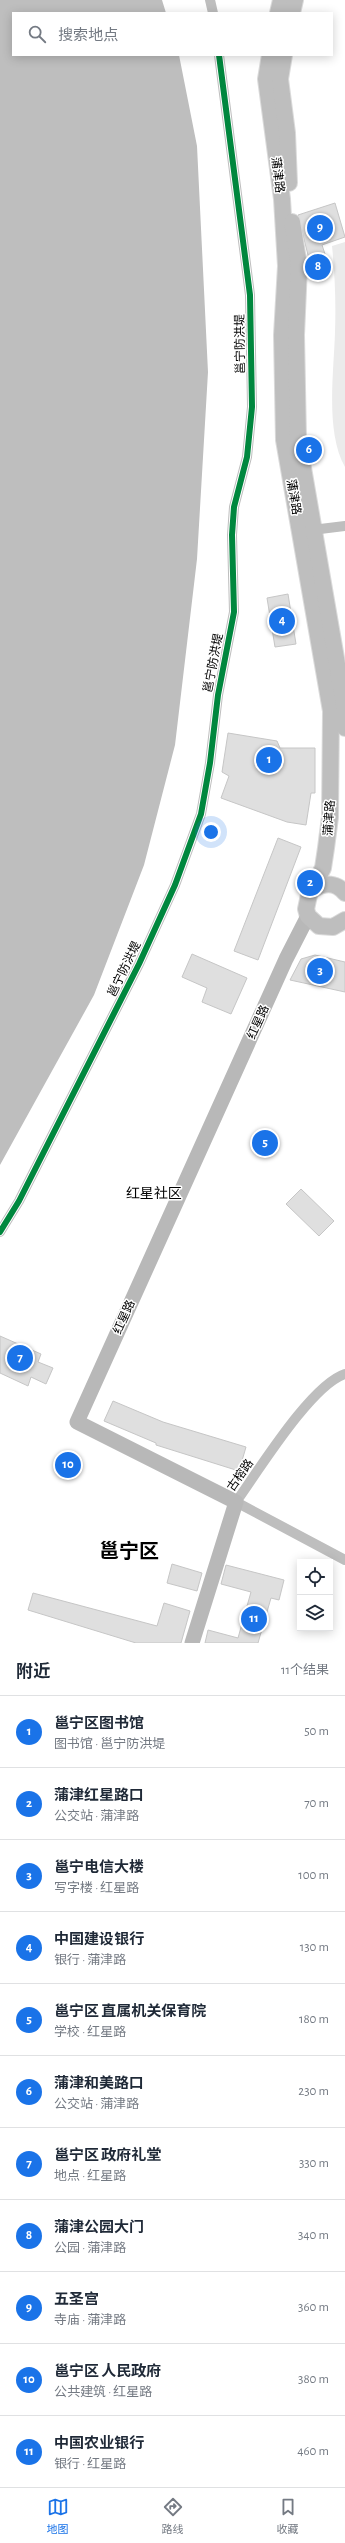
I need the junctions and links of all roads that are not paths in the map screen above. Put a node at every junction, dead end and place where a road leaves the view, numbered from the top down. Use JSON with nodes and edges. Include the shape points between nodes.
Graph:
{"nodes":[{"id":1,"x":210,"y":0,"type":"edge"},
{"id":2,"x":281,"y":0,"type":"edge"},
{"id":3,"x":295,"y":0,"type":"edge"},
{"id":4,"x":213,"y":12,"type":"edge"},
{"id":5,"x":278,"y":12,"type":"edge"},
{"id":6,"x":292,"y":12,"type":"edge"},
{"id":7,"x":219,"y":56,"type":"edge"},
{"id":8,"x":270,"y":56,"type":"edge"},
{"id":9,"x":284,"y":56,"type":"edge"},
{"id":10,"x":345,"y":526,"type":"edge"},
{"id":11,"x":312,"y":530,"type":"junction"},
{"id":12,"x":345,"y":728,"type":"edge"},
{"id":13,"x":314,"y":889,"type":"junction"},
{"id":14,"x":345,"y":893,"type":"edge"},
{"id":15,"x":308,"y":916,"type":"junction"},
{"id":16,"x":343,"y":924,"type":"edge"},
{"id":17,"x":0,"y":1232,"type":"edge"},
{"id":18,"x":345,"y":1374,"type":"edge"},
{"id":19,"x":236,"y":1502,"type":"junction"},
{"id":20,"x":345,"y":1560,"type":"edge"},
{"id":21,"x":192,"y":1643,"type":"edge"}],
"edges":[{"from":1,"to":4,"type":"street"},
{"from":2,"to":5,"type":"main road"},
{"from":3,"to":6,"type":"main road"},
{"from":7,"to":17,"type":"street","name":"邕宁防洪堤","via":[[250,295],[252,407],[247,457],[234,507],[234,612],[218,695],[201,814],[175,885],[132,978],[22,1195]]},
{"from":8,"to":13,"type":"main road","name":"蒲津路","via":[[266,79],[282,199],[286,266],[282,335],[284,440],[331,712],[330,817],[322,868]]},
{"from":9,"to":11,"type":"main road","name":"蒲津路","via":[[280,79],[287,133],[290,212],[299,266],[296,335],[298,439]]},
{"from":10,"to":11,"type":"street"},
{"from":11,"to":12,"type":"main road","name":"蒲津路","via":[[345,710]]},
{"from":13,"to":14,"type":"main road","via":[[332,884]]},
{"from":13,"to":15,"type":"main road","name":"蒲津路","via":[[306,902]]},
{"from":15,"to":16,"type":"main road","via":[[319,926],[326,928]]},
{"from":15,"to":19,"type":"main road","name":"红星路","via":[[77,1422]]},
{"from":18,"to":19,"type":"street","name":"古榕路","via":[[334,1377],[315,1394]]},
{"from":19,"to":20,"type":"street","name":"古榕路"},
{"from":19,"to":21,"type":"main road"}]}
